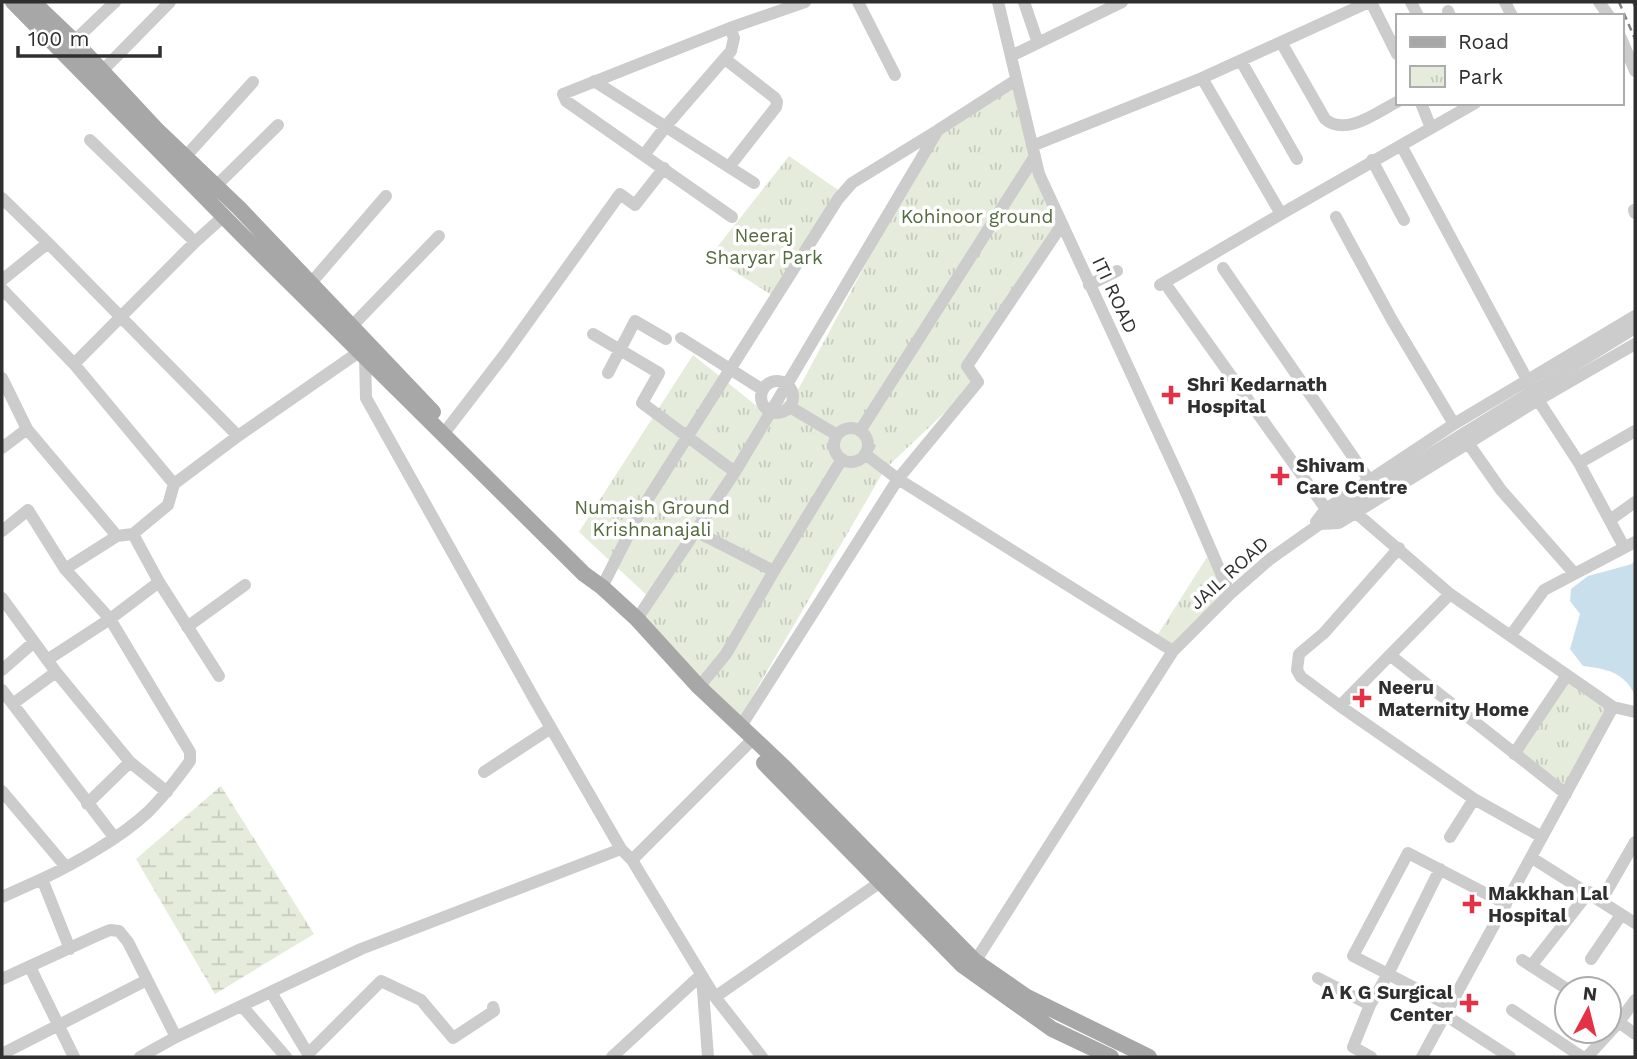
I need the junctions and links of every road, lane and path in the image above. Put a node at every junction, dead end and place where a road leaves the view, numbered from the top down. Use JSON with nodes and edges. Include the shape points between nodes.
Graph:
{"nodes":[{"id":1,"x":13,"y":2,"type":"edge"},
{"id":2,"x":33,"y":2,"type":"edge"},
{"id":3,"x":115,"y":2,"type":"edge"},
{"id":4,"x":170,"y":2,"type":"edge"},
{"id":5,"x":805,"y":2,"type":"edge"},
{"id":6,"x":858,"y":2,"type":"edge"},
{"id":7,"x":998,"y":2,"type":"edge"},
{"id":8,"x":1024,"y":2,"type":"edge"},
{"id":9,"x":1122,"y":2,"type":"edge"},
{"id":10,"x":1370,"y":2,"type":"edge"},
{"id":11,"x":730,"y":28,"type":"junction"},
{"id":12,"x":74,"y":41,"type":"junction"},
{"id":13,"x":1281,"y":42,"type":"junction"},
{"id":14,"x":1038,"y":43,"type":"junction"},
{"id":15,"x":1396,"y":52,"type":"edge"},
{"id":16,"x":1011,"y":56,"type":"junction"},
{"id":17,"x":724,"y":59,"type":"junction"},
{"id":18,"x":1626,"y":60,"type":"edge"},
{"id":19,"x":1241,"y":61,"type":"junction"},
{"id":20,"x":102,"y":71,"type":"junction"},
{"id":21,"x":1635,"y":71,"type":"edge"},
{"id":22,"x":895,"y":75,"type":"dead end"},
{"id":23,"x":1202,"y":78,"type":"junction"},
{"id":24,"x":1017,"y":80,"type":"junction"},
{"id":25,"x":594,"y":81,"type":"junction"},
{"id":26,"x":253,"y":82,"type":"dead end"},
{"id":27,"x":1396,"y":103,"type":"edge"},
{"id":28,"x":1422,"y":105,"type":"edge"},
{"id":29,"x":1471,"y":105,"type":"edge"},
{"id":30,"x":278,"y":125,"type":"dead end"},
{"id":31,"x":666,"y":125,"type":"junction"},
{"id":32,"x":1431,"y":128,"type":"junction"},
{"id":33,"x":938,"y":130,"type":"junction"},
{"id":34,"x":90,"y":140,"type":"dead end"},
{"id":35,"x":1401,"y":145,"type":"junction"},
{"id":36,"x":1033,"y":151,"type":"junction"},
{"id":37,"x":644,"y":155,"type":"junction"},
{"id":38,"x":186,"y":156,"type":"junction"},
{"id":39,"x":1297,"y":159,"type":"dead end"},
{"id":40,"x":1372,"y":160,"type":"junction"},
{"id":41,"x":664,"y":167,"type":"junction"},
{"id":42,"x":729,"y":167,"type":"junction"},
{"id":43,"x":754,"y":183,"type":"dead end"},
{"id":44,"x":216,"y":186,"type":"junction"},
{"id":45,"x":386,"y":196,"type":"dead end"},
{"id":46,"x":2,"y":198,"type":"edge"},
{"id":47,"x":1281,"y":214,"type":"junction"},
{"id":48,"x":224,"y":216,"type":"junction"},
{"id":49,"x":732,"y":217,"type":"dead end"},
{"id":50,"x":1336,"y":217,"type":"dead end"},
{"id":51,"x":1404,"y":220,"type":"dead end"},
{"id":52,"x":1061,"y":226,"type":"junction"},
{"id":53,"x":439,"y":236,"type":"dead end"},
{"id":54,"x":195,"y":242,"type":"junction"},
{"id":55,"x":48,"y":243,"type":"junction"},
{"id":56,"x":1223,"y":268,"type":"dead end"},
{"id":57,"x":1117,"y":271,"type":"dead end"},
{"id":58,"x":2,"y":280,"type":"edge"},
{"id":59,"x":310,"y":284,"type":"junction"},
{"id":60,"x":1089,"y":285,"type":"junction"},
{"id":61,"x":2,"y":289,"type":"edge"},
{"id":62,"x":1635,"y":316,"type":"edge"},
{"id":63,"x":122,"y":317,"type":"junction"},
{"id":64,"x":352,"y":326,"type":"junction"},
{"id":65,"x":1635,"y":328,"type":"edge"},
{"id":66,"x":593,"y":334,"type":"dead end"},
{"id":67,"x":681,"y":338,"type":"dead end"},
{"id":68,"x":666,"y":339,"type":"dead end"},
{"id":69,"x":1635,"y":344,"type":"edge"},
{"id":70,"x":620,"y":350,"type":"junction"},
{"id":71,"x":362,"y":354,"type":"junction"},
{"id":72,"x":74,"y":364,"type":"junction"},
{"id":73,"x":731,"y":370,"type":"junction"},
{"id":74,"x":608,"y":373,"type":"dead end"},
{"id":75,"x":2,"y":378,"type":"edge"},
{"id":76,"x":1528,"y":381,"type":"junction"},
{"id":77,"x":786,"y":385,"type":"junction"},
{"id":78,"x":763,"y":390,"type":"junction"},
{"id":79,"x":1538,"y":400,"type":"junction"},
{"id":80,"x":790,"y":407,"type":"junction"},
{"id":81,"x":770,"y":412,"type":"junction"},
{"id":82,"x":1454,"y":424,"type":"junction"},
{"id":83,"x":448,"y":428,"type":"junction"},
{"id":84,"x":27,"y":429,"type":"junction"},
{"id":85,"x":860,"y":430,"type":"junction"},
{"id":86,"x":1635,"y":431,"type":"edge"},
{"id":87,"x":837,"y":435,"type":"junction"},
{"id":88,"x":238,"y":436,"type":"junction"},
{"id":89,"x":688,"y":439,"type":"junction"},
{"id":90,"x":1468,"y":443,"type":"junction"},
{"id":91,"x":2,"y":448,"type":"edge"},
{"id":92,"x":865,"y":454,"type":"junction"},
{"id":93,"x":842,"y":459,"type":"junction"},
{"id":94,"x":1578,"y":463,"type":"junction"},
{"id":95,"x":735,"y":472,"type":"junction"},
{"id":96,"x":898,"y":479,"type":"junction"},
{"id":97,"x":1368,"y":480,"type":"junction"},
{"id":98,"x":174,"y":484,"type":"junction"},
{"id":99,"x":1635,"y":502,"type":"edge"},
{"id":100,"x":1326,"y":509,"type":"junction"},
{"id":101,"x":1355,"y":512,"type":"junction"},
{"id":102,"x":1609,"y":520,"type":"junction"},
{"id":103,"x":1315,"y":527,"type":"junction"},
{"id":104,"x":2,"y":531,"type":"edge"},
{"id":105,"x":697,"y":532,"type":"junction"},
{"id":106,"x":133,"y":534,"type":"junction"},
{"id":107,"x":117,"y":536,"type":"junction"},
{"id":108,"x":1630,"y":545,"type":"edge"},
{"id":109,"x":1399,"y":548,"type":"junction"},
{"id":110,"x":65,"y":569,"type":"junction"},
{"id":111,"x":774,"y":571,"type":"junction"},
{"id":112,"x":1574,"y":573,"type":"junction"},
{"id":113,"x":159,"y":582,"type":"junction"},
{"id":114,"x":246,"y":585,"type":"dead end"},
{"id":115,"x":601,"y":587,"type":"junction"},
{"id":116,"x":1230,"y":594,"type":"junction"},
{"id":117,"x":1450,"y":594,"type":"junction"},
{"id":118,"x":2,"y":598,"type":"edge"},
{"id":119,"x":110,"y":619,"type":"junction"},
{"id":120,"x":637,"y":619,"type":"junction"},
{"id":121,"x":187,"y":627,"type":"junction"},
{"id":122,"x":1511,"y":635,"type":"junction"},
{"id":123,"x":34,"y":642,"type":"junction"},
{"id":124,"x":1173,"y":651,"type":"junction"},
{"id":125,"x":1391,"y":656,"type":"junction"},
{"id":126,"x":47,"y":660,"type":"junction"},
{"id":127,"x":2,"y":670,"type":"edge"},
{"id":128,"x":56,"y":672,"type":"junction"},
{"id":129,"x":1567,"y":675,"type":"junction"},
{"id":130,"x":219,"y":676,"type":"dead end"},
{"id":131,"x":699,"y":687,"type":"junction"},
{"id":132,"x":2,"y":690,"type":"edge"},
{"id":133,"x":14,"y":703,"type":"junction"},
{"id":134,"x":1340,"y":706,"type":"junction"},
{"id":135,"x":1613,"y":707,"type":"junction"},
{"id":136,"x":1635,"y":712,"type":"edge"},
{"id":137,"x":741,"y":726,"type":"junction"},
{"id":138,"x":551,"y":728,"type":"junction"},
{"id":139,"x":747,"y":744,"type":"junction"},
{"id":140,"x":1514,"y":754,"type":"junction"},
{"id":141,"x":130,"y":762,"type":"junction"},
{"id":142,"x":484,"y":772,"type":"dead end"},
{"id":143,"x":2,"y":791,"type":"edge"},
{"id":144,"x":167,"y":792,"type":"junction"},
{"id":145,"x":1566,"y":794,"type":"junction"},
{"id":146,"x":1474,"y":799,"type":"junction"},
{"id":147,"x":88,"y":804,"type":"junction"},
{"id":148,"x":114,"y":837,"type":"junction"},
{"id":149,"x":1450,"y":837,"type":"dead end"},
{"id":150,"x":1542,"y":837,"type":"junction"},
{"id":151,"x":1635,"y":842,"type":"edge"},
{"id":152,"x":621,"y":849,"type":"junction"},
{"id":153,"x":1532,"y":858,"type":"junction"},
{"id":154,"x":632,"y":860,"type":"junction"},
{"id":155,"x":66,"y":867,"type":"junction"},
{"id":156,"x":1440,"y":869,"type":"junction"},
{"id":157,"x":42,"y":880,"type":"junction"},
{"id":158,"x":879,"y":883,"type":"junction"},
{"id":159,"x":1589,"y":892,"type":"junction"},
{"id":160,"x":2,"y":897,"type":"edge"},
{"id":161,"x":1601,"y":901,"type":"junction"},
{"id":162,"x":1506,"y":904,"type":"junction"},
{"id":163,"x":1621,"y":915,"type":"junction"},
{"id":164,"x":1635,"y":923,"type":"edge"},
{"id":165,"x":70,"y":949,"type":"junction"},
{"id":166,"x":1591,"y":959,"type":"dead end"},
{"id":167,"x":972,"y":966,"type":"junction"},
{"id":168,"x":30,"y":967,"type":"junction"},
{"id":169,"x":1388,"y":974,"type":"junction"},
{"id":170,"x":701,"y":975,"type":"junction"},
{"id":171,"x":1318,"y":978,"type":"dead end"},
{"id":172,"x":2,"y":979,"type":"edge"},
{"id":173,"x":147,"y":980,"type":"junction"},
{"id":174,"x":1553,"y":980,"type":"edge"},
{"id":175,"x":271,"y":992,"type":"junction"},
{"id":176,"x":715,"y":997,"type":"junction"},
{"id":177,"x":1370,"y":1005,"type":"junction"},
{"id":178,"x":242,"y":1006,"type":"junction"},
{"id":179,"x":493,"y":1007,"type":"dead end"},
{"id":180,"x":1512,"y":1010,"type":"dead end"},
{"id":181,"x":1448,"y":1011,"type":"junction"},
{"id":182,"x":57,"y":1026,"type":"junction"},
{"id":183,"x":176,"y":1037,"type":"junction"},
{"id":184,"x":2,"y":1054,"type":"edge"},
{"id":185,"x":1425,"y":1056,"type":"edge"},
{"id":186,"x":74,"y":1057,"type":"edge"},
{"id":187,"x":140,"y":1057,"type":"edge"},
{"id":188,"x":286,"y":1057,"type":"edge"},
{"id":189,"x":612,"y":1057,"type":"edge"},
{"id":190,"x":708,"y":1057,"type":"edge"},
{"id":191,"x":762,"y":1057,"type":"edge"},
{"id":192,"x":1111,"y":1057,"type":"edge"},
{"id":193,"x":1149,"y":1057,"type":"edge"},
{"id":194,"x":1371,"y":1057,"type":"edge"},
{"id":195,"x":1510,"y":1057,"type":"edge"},
{"id":196,"x":1584,"y":1057,"type":"edge"}],
"edges":[{"from":1,"to":48,"type":"main road"},
{"from":2,"to":12,"type":"main road"},
{"from":3,"to":12,"type":"street"},
{"from":4,"to":20,"type":"street"},
{"from":5,"to":11,"type":"street"},
{"from":6,"to":22,"type":"street"},
{"from":7,"to":16,"type":"street","name":"ITI ROAD"},
{"from":8,"to":14,"type":"street"},
{"from":9,"to":14,"type":"street"},
{"from":10,"to":13,"type":"street"},
{"from":10,"to":15,"type":"street"},
{"from":11,"to":17,"type":"street","via":[[734,45]]},
{"from":11,"to":25,"type":"street"},
{"from":12,"to":20,"type":"main road"},
{"from":13,"to":19,"type":"street"},
{"from":13,"to":27,"type":"street","via":[[1331,124],[1344,127]]},
{"from":14,"to":16,"type":"street"},
{"from":16,"to":24,"type":"street","name":"ITI ROAD"},
{"from":17,"to":31,"type":"street"},
{"from":17,"to":42,"type":"street","via":[[777,102]]},
{"from":18,"to":21,"type":"street"},
{"from":19,"to":23,"type":"street"},
{"from":19,"to":39,"type":"street"},
{"from":20,"to":38,"type":"main road"},
{"from":23,"to":36,"type":"street"},
{"from":23,"to":47,"type":"street"},
{"from":24,"to":33,"type":"street"},
{"from":24,"to":36,"type":"street","name":"ITI ROAD"},
{"from":25,"to":31,"type":"street"},
{"from":25,"to":37,"type":"street","via":[[566,91],[563,98]]},
{"from":26,"to":38,"type":"street"},
{"from":28,"to":32,"type":"street"},
{"from":29,"to":32,"type":"street"},
{"from":30,"to":44,"type":"street"},
{"from":31,"to":37,"type":"street"},
{"from":31,"to":42,"type":"street"},
{"from":32,"to":35,"type":"street"},
{"from":33,"to":73,"type":"street","via":[[852,183],[838,199]]},
{"from":33,"to":77,"type":"street"},
{"from":34,"to":54,"type":"street"},
{"from":35,"to":40,"type":"street"},
{"from":35,"to":76,"type":"street"},
{"from":36,"to":52,"type":"street","name":"ITI ROAD"},
{"from":36,"to":85,"type":"street"},
{"from":37,"to":41,"type":"street"},
{"from":38,"to":44,"type":"main road"},
{"from":40,"to":47,"type":"street"},
{"from":40,"to":51,"type":"street"},
{"from":41,"to":49,"type":"street"},
{"from":41,"to":83,"type":"street","via":[[635,205],[620,194]]},
{"from":42,"to":43,"type":"street"},
{"from":44,"to":59,"type":"main road"},
{"from":45,"to":59,"type":"street"},
{"from":46,"to":55,"type":"street"},
{"from":47,"to":100,"type":"street","via":[[1164,287]]},
{"from":48,"to":54,"type":"street"},
{"from":48,"to":71,"type":"main road"},
{"from":50,"to":82,"type":"street"},
{"from":52,"to":60,"type":"street","name":"ITI ROAD"},
{"from":52,"to":96,"type":"street","via":[[967,366],[978,382]]},
{"from":53,"to":64,"type":"street"},
{"from":54,"to":63,"type":"street"},
{"from":55,"to":58,"type":"street"},
{"from":55,"to":63,"type":"street"},
{"from":56,"to":97,"type":"street"},
{"from":57,"to":60,"type":"street"},
{"from":59,"to":64,"type":"main road"},
{"from":60,"to":116,"type":"street","name":"ITI ROAD"},
{"from":61,"to":72,"type":"street"},
{"from":62,"to":76,"type":"street"},
{"from":63,"to":72,"type":"street"},
{"from":63,"to":88,"type":"street"},
{"from":64,"to":83,"type":"main road"},
{"from":65,"to":103,"type":"street","name":"JAIL ROAD","bridge":true},
{"from":66,"to":70,"type":"street"},
{"from":67,"to":73,"type":"street"},
{"from":68,"to":70,"type":"street","via":[[635,321]]},
{"from":69,"to":79,"type":"street"},
{"from":70,"to":74,"type":"street"},
{"from":70,"to":89,"type":"street","via":[[659,373],[642,403]]},
{"from":71,"to":88,"type":"street"},
{"from":71,"to":115,"type":"main road"},
{"from":71,"to":138,"type":"street","via":[[366,398]]},
{"from":72,"to":98,"type":"street"},
{"from":73,"to":78,"type":"street"},
{"from":73,"to":89,"type":"street"},
{"from":75,"to":84,"type":"street"},
{"from":76,"to":79,"type":"street"},
{"from":76,"to":82,"type":"street"},
{"from":77,"to":78,"type":"street","via":[[772,382]]},
{"from":77,"to":80,"type":"street","via":[[793,393]]},
{"from":77,"to":81,"type":"street"},
{"from":78,"to":81,"type":"street","via":[[762,402]]},
{"from":79,"to":90,"type":"street"},
{"from":79,"to":94,"type":"street"},
{"from":80,"to":81,"type":"street","via":[[782,413]]},
{"from":80,"to":87,"type":"street"},
{"from":81,"to":95,"type":"street"},
{"from":82,"to":97,"type":"street"},
{"from":83,"to":115,"type":"main road","via":[[594,570]]},
{"from":84,"to":91,"type":"street"},
{"from":84,"to":107,"type":"street"},
{"from":85,"to":87,"type":"street","via":[[847,428]]},
{"from":85,"to":92,"type":"street","via":[[868,441]]},
{"from":86,"to":94,"type":"street"},
{"from":87,"to":93,"type":"street","via":[[834,449]]},
{"from":88,"to":98,"type":"street"},
{"from":89,"to":95,"type":"street"},
{"from":89,"to":115,"type":"street","via":[[641,510]]},
{"from":90,"to":101,"type":"street"},
{"from":90,"to":112,"type":"street","via":[[1501,490]]},
{"from":92,"to":93,"type":"street","via":[[855,461]]},
{"from":92,"to":96,"type":"street"},
{"from":93,"to":111,"type":"street"},
{"from":94,"to":102,"type":"street"},
{"from":95,"to":105,"type":"street"},
{"from":96,"to":124,"type":"street"},
{"from":96,"to":137,"type":"street"},
{"from":97,"to":100,"type":"street"},
{"from":98,"to":106,"type":"street","via":[[168,505]]},
{"from":99,"to":102,"type":"street"},
{"from":100,"to":103,"type":"street"},
{"from":101,"to":103,"type":"street","via":[[1339,523]]},
{"from":101,"to":109,"type":"street"},
{"from":102,"to":108,"type":"street"},
{"from":103,"to":116,"type":"street","name":"JAIL ROAD"},
{"from":104,"to":110,"type":"street","via":[[28,510]]},
{"from":105,"to":111,"type":"street"},
{"from":105,"to":120,"type":"street"},
{"from":106,"to":107,"type":"street"},
{"from":106,"to":113,"type":"street"},
{"from":107,"to":110,"type":"street"},
{"from":108,"to":112,"type":"street"},
{"from":109,"to":117,"type":"street"},
{"from":109,"to":134,"type":"street","via":[[1296,662],[1301,677]]},
{"from":110,"to":119,"type":"street"},
{"from":111,"to":131,"type":"street","via":[[726,654]]},
{"from":112,"to":122,"type":"street","via":[[1544,590]]},
{"from":113,"to":119,"type":"street"},
{"from":113,"to":121,"type":"street"},
{"from":114,"to":121,"type":"street"},
{"from":115,"to":120,"type":"main road"},
{"from":116,"to":124,"type":"street","name":"JAIL ROAD"},
{"from":117,"to":122,"type":"street"},
{"from":117,"to":125,"type":"street"},
{"from":118,"to":123,"type":"street"},
{"from":119,"to":126,"type":"street"},
{"from":119,"to":144,"type":"street","via":[[190,752],[190,761]]},
{"from":120,"to":131,"type":"main road"},
{"from":121,"to":130,"type":"street"},
{"from":122,"to":129,"type":"street"},
{"from":123,"to":126,"type":"street"},
{"from":123,"to":127,"type":"street"},
{"from":124,"to":167,"type":"street","name":"JAIL ROAD"},
{"from":125,"to":134,"type":"street"},
{"from":125,"to":140,"type":"street"},
{"from":126,"to":128,"type":"street"},
{"from":128,"to":133,"type":"street"},
{"from":128,"to":141,"type":"street"},
{"from":129,"to":135,"type":"street"},
{"from":129,"to":140,"type":"street"},
{"from":131,"to":137,"type":"main road"},
{"from":132,"to":133,"type":"street"},
{"from":133,"to":147,"type":"street"},
{"from":134,"to":146,"type":"street"},
{"from":135,"to":136,"type":"street"},
{"from":135,"to":145,"type":"street"},
{"from":137,"to":139,"type":"main road"},
{"from":137,"to":167,"type":"main road"},
{"from":138,"to":142,"type":"street"},
{"from":138,"to":152,"type":"street"},
{"from":139,"to":154,"type":"street"},
{"from":139,"to":158,"type":"main road"},
{"from":140,"to":145,"type":"street"},
{"from":141,"to":144,"type":"street"},
{"from":141,"to":147,"type":"street"},
{"from":143,"to":155,"type":"street"},
{"from":144,"to":148,"type":"street"},
{"from":145,"to":150,"type":"street"},
{"from":146,"to":149,"type":"street"},
{"from":146,"to":150,"type":"street"},
{"from":147,"to":148,"type":"street"},
{"from":148,"to":155,"type":"street"},
{"from":150,"to":153,"type":"street"},
{"from":151,"to":161,"type":"street"},
{"from":152,"to":154,"type":"street"},
{"from":152,"to":175,"type":"street","via":[[361,949]]},
{"from":153,"to":159,"type":"street"},
{"from":153,"to":162,"type":"street"},
{"from":154,"to":170,"type":"street"},
{"from":155,"to":157,"type":"street"},
{"from":156,"to":162,"type":"street"},
{"from":156,"to":169,"type":"street"},
{"from":156,"to":169,"type":"street","via":[[1408,853],[1353,956]]},
{"from":157,"to":160,"type":"street"},
{"from":157,"to":165,"type":"street"},
{"from":158,"to":167,"type":"main road"},
{"from":158,"to":176,"type":"street"},
{"from":159,"to":161,"type":"street"},
{"from":159,"to":174,"type":"street","via":[[1527,963]]},
{"from":161,"to":163,"type":"street"},
{"from":162,"to":181,"type":"street"},
{"from":163,"to":164,"type":"street"},
{"from":163,"to":166,"type":"street"},
{"from":165,"to":168,"type":"street"},
{"from":165,"to":173,"type":"street","via":[[110,930],[119,931]]},
{"from":167,"to":192,"type":"main road","via":[[1052,1029]]},
{"from":167,"to":193,"type":"main road"},
{"from":168,"to":172,"type":"street"},
{"from":168,"to":182,"type":"street"},
{"from":169,"to":177,"type":"street"},
{"from":169,"to":181,"type":"street"},
{"from":170,"to":176,"type":"street"},
{"from":170,"to":189,"type":"street"},
{"from":170,"to":190,"type":"street"},
{"from":171,"to":177,"type":"street"},
{"from":173,"to":182,"type":"street"},
{"from":173,"to":183,"type":"street"},
{"from":175,"to":178,"type":"street"},
{"from":175,"to":179,"type":"street","via":[[308,1054],[381,981],[421,1000],[453,1038],[494,1011]]},
{"from":176,"to":191,"type":"street"},
{"from":177,"to":194,"type":"street","via":[[1353,1047]]},
{"from":178,"to":183,"type":"street"},
{"from":178,"to":188,"type":"street"},
{"from":180,"to":196,"type":"street"},
{"from":181,"to":185,"type":"street"},
{"from":181,"to":195,"type":"street"},
{"from":182,"to":184,"type":"street"},
{"from":182,"to":186,"type":"street"},
{"from":183,"to":187,"type":"street"}]}
